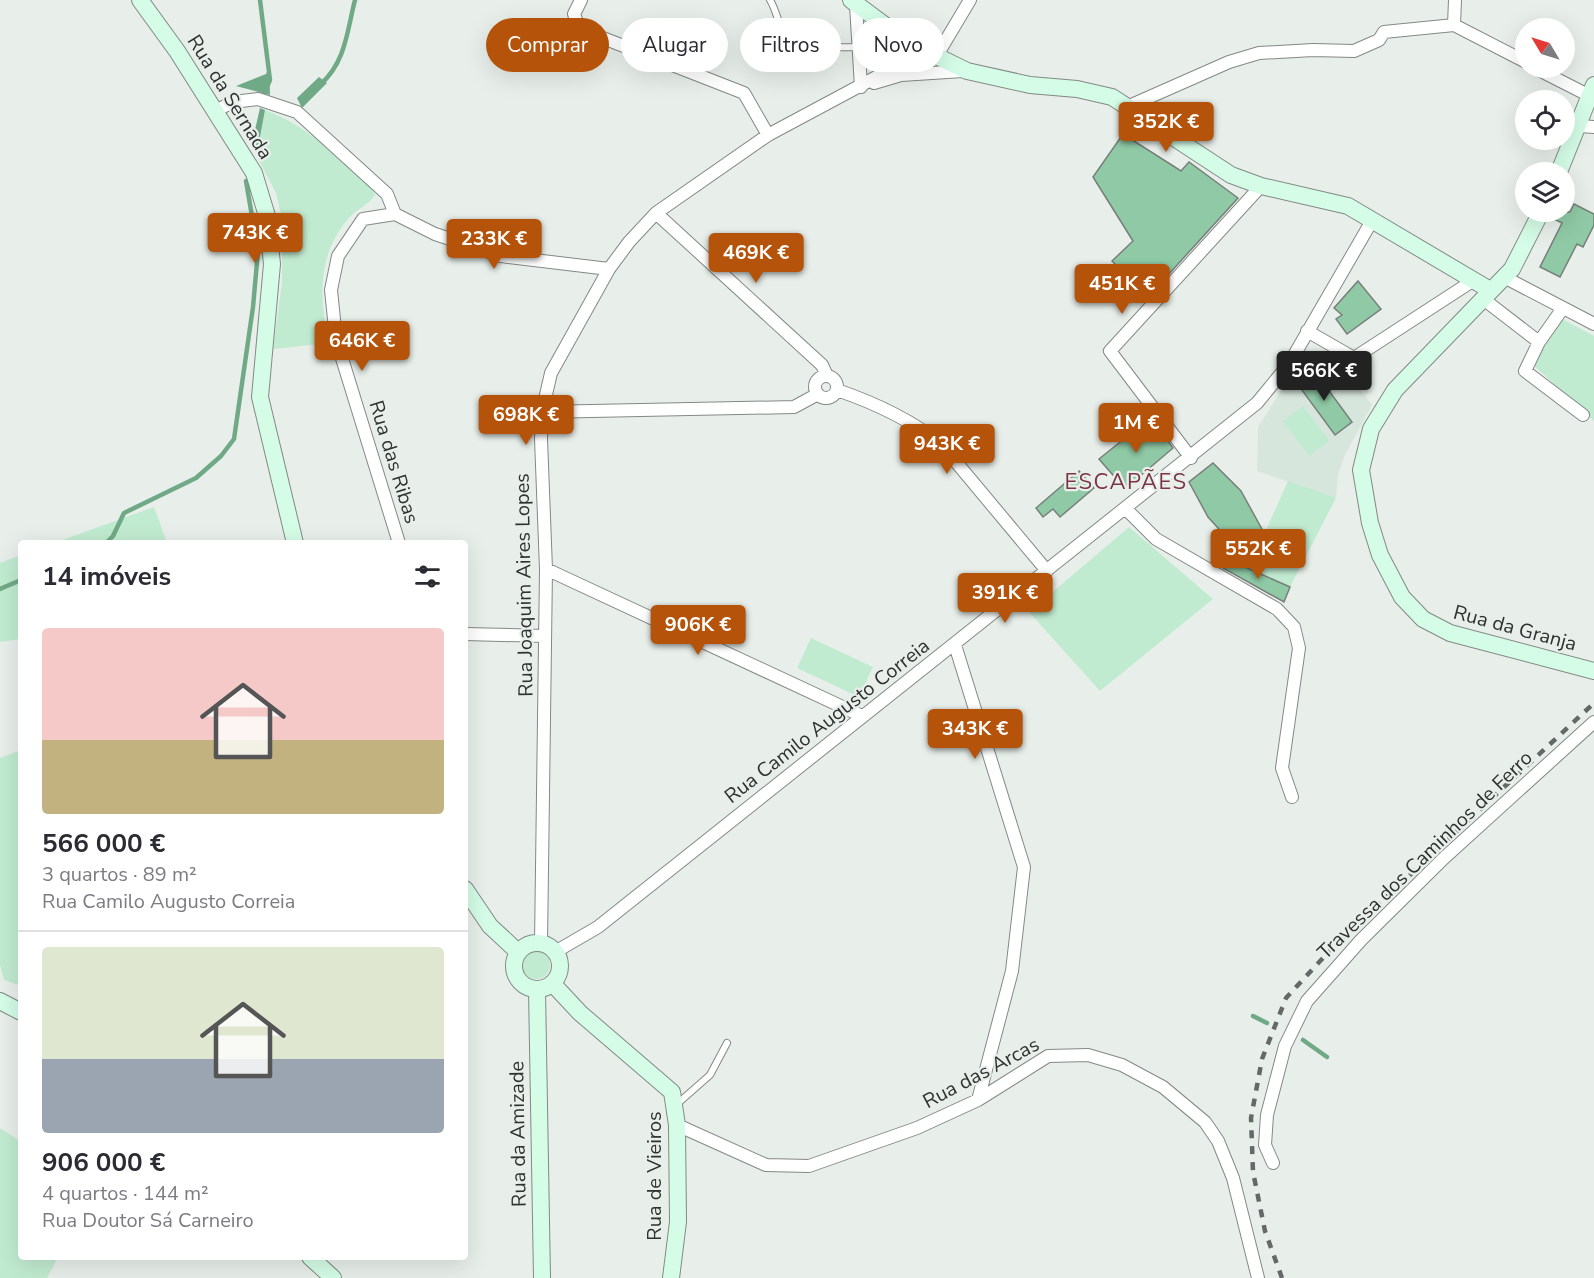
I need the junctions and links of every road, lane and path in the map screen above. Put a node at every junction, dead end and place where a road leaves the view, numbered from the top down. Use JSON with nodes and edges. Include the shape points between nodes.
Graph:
{"nodes":[{"id":1,"x":140,"y":0,"type":"edge"},
{"id":2,"x":581,"y":0,"type":"edge"},
{"id":3,"x":770,"y":0,"type":"edge"},
{"id":4,"x":970,"y":0,"type":"edge"},
{"id":5,"x":1455,"y":0,"type":"edge"},
{"id":6,"x":854,"y":3,"type":"edge"},
{"id":7,"x":856,"y":18,"type":"edge"},
{"id":8,"x":875,"y":18,"type":"edge"},
{"id":9,"x":1454,"y":25,"type":"junction"},
{"id":10,"x":944,"y":44,"type":"edge"},
{"id":11,"x":853,"y":47,"type":"edge"},
{"id":12,"x":1515,"y":56,"type":"edge"},
{"id":13,"x":944,"y":61,"type":"edge"},
{"id":14,"x":967,"y":71,"type":"junction"},
{"id":15,"x":861,"y":72,"type":"edge"},
{"id":16,"x":883,"y":72,"type":"edge"},
{"id":17,"x":1560,"y":78,"type":"edge"},
{"id":18,"x":861,"y":87,"type":"junction"},
{"id":19,"x":1591,"y":90,"type":"edge"},
{"id":20,"x":1127,"y":107,"type":"junction"},
{"id":21,"x":215,"y":111,"type":"junction"},
{"id":22,"x":1586,"y":126,"type":"edge"},
{"id":23,"x":768,"y":135,"type":"junction"},
{"id":24,"x":1565,"y":162,"type":"edge"},
{"id":25,"x":1261,"y":186,"type":"junction"},
{"id":26,"x":656,"y":213,"type":"junction"},
{"id":27,"x":395,"y":214,"type":"junction"},
{"id":28,"x":1373,"y":219,"type":"junction"},
{"id":29,"x":1536,"y":222,"type":"edge"},
{"id":30,"x":609,"y":269,"type":"junction"},
{"id":31,"x":1504,"y":277,"type":"junction"},
{"id":32,"x":1474,"y":280,"type":"junction"},
{"id":33,"x":1486,"y":294,"type":"junction"},
{"id":34,"x":1563,"y":308,"type":"junction"},
{"id":35,"x":1594,"y":324,"type":"edge"},
{"id":36,"x":1307,"y":331,"type":"junction"},
{"id":37,"x":1539,"y":342,"type":"junction"},
{"id":38,"x":827,"y":376,"type":"junction"},
{"id":39,"x":837,"y":390,"type":"junction"},
{"id":40,"x":818,"y":394,"type":"junction"},
{"id":41,"x":542,"y":412,"type":"junction"},
{"id":42,"x":1583,"y":415,"type":"dead end"},
{"id":43,"x":1191,"y":458,"type":"junction"},
{"id":44,"x":1126,"y":509,"type":"junction"},
{"id":45,"x":294,"y":540,"type":"edge"},
{"id":46,"x":398,"y":540,"type":"edge"},
{"id":47,"x":546,"y":569,"type":"junction"},
{"id":48,"x":1047,"y":571,"type":"junction"},
{"id":49,"x":468,"y":634,"type":"edge"},
{"id":50,"x":545,"y":636,"type":"junction"},
{"id":51,"x":955,"y":645,"type":"junction"},
{"id":52,"x":1594,"y":671,"type":"edge"},
{"id":53,"x":862,"y":716,"type":"junction"},
{"id":54,"x":1594,"y":722,"type":"edge"},
{"id":55,"x":1292,"y":797,"type":"dead end"},
{"id":56,"x":468,"y":893,"type":"edge"},
{"id":57,"x":548,"y":947,"type":"junction"},
{"id":58,"x":518,"y":952,"type":"junction"},
{"id":59,"x":544,"y":986,"type":"junction"},
{"id":60,"x":0,"y":1001,"type":"edge"},
{"id":61,"x":18,"y":1010,"type":"edge"},
{"id":62,"x":727,"y":1043,"type":"dead end"},
{"id":63,"x":978,"y":1100,"type":"junction"},
{"id":64,"x":676,"y":1105,"type":"junction"},
{"id":65,"x":677,"y":1125,"type":"junction"},
{"id":66,"x":1273,"y":1163,"type":"dead end"},
{"id":67,"x":313,"y":1260,"type":"edge"},
{"id":68,"x":333,"y":1278,"type":"edge"},
{"id":69,"x":542,"y":1278,"type":"edge"},
{"id":70,"x":671,"y":1278,"type":"edge"},
{"id":71,"x":1258,"y":1278,"type":"edge"}],
"edges":[{"from":1,"to":21,"type":"street","name":"Rua da Sernada"},
{"from":2,"to":23,"type":"street","via":[[574,14],[585,31],[744,93]]},
{"from":3,"to":11,"type":"lane","via":[[789,37],[823,47]]},
{"from":4,"to":10,"type":"street"},
{"from":5,"to":9,"type":"street"},
{"from":6,"to":7,"type":"street"},
{"from":6,"to":8,"type":"street"},
{"from":9,"to":12,"type":"street"},
{"from":9,"to":20,"type":"street","via":[[1384,32],[1379,40],[1354,51],[1259,53],[1229,62]]},
{"from":13,"to":14,"type":"street"},
{"from":14,"to":18,"type":"street","via":[[901,75]]},
{"from":14,"to":20,"type":"street","via":[[1030,85],[1077,89],[1112,97]]},
{"from":15,"to":18,"type":"street"},
{"from":16,"to":18,"type":"street"},
{"from":17,"to":19,"type":"street"},
{"from":18,"to":23,"type":"street","name":"Rua Joaquim Aires Lopes"},
{"from":19,"to":22,"type":"street"},
{"from":20,"to":25,"type":"street","via":[[1231,175]]},
{"from":21,"to":27,"type":"street","via":[[233,102],[258,99],[297,112],[387,194]]},
{"from":21,"to":45,"type":"street","name":"Rua da Sernada","via":[[254,173],[267,216],[272,264],[260,397]]},
{"from":22,"to":24,"type":"street"},
{"from":23,"to":26,"type":"street","name":"Rua Joaquim Aires Lopes"},
{"from":25,"to":28,"type":"street","via":[[1348,206]]},
{"from":25,"to":43,"type":"street","via":[[1110,351]]},
{"from":26,"to":30,"type":"street","name":"Rua Joaquim Aires Lopes"},
{"from":26,"to":38,"type":"street","via":[[822,365]]},
{"from":27,"to":30,"type":"street","via":[[435,234],[501,256]]},
{"from":27,"to":46,"type":"street","name":"Rua das Ribas","via":[[363,219],[338,256],[332,290],[336,339]]},
{"from":28,"to":32,"type":"street"},
{"from":28,"to":36,"type":"street","name":"Rua Camilo Augusto Correia"},
{"from":29,"to":31,"type":"street","name":"Rua da Granja"},
{"from":30,"to":41,"type":"street","name":"Rua Joaquim Aires Lopes","via":[[551,373]]},
{"from":31,"to":33,"type":"street","name":"Rua da Granja"},
{"from":31,"to":34,"type":"street"},
{"from":32,"to":33,"type":"street"},
{"from":32,"to":36,"type":"street","via":[[1354,358]]},
{"from":33,"to":37,"type":"street"},
{"from":33,"to":52,"type":"street","name":"Rua da Granja","via":[[1395,390],[1371,429],[1361,470],[1370,523],[1380,555],[1401,597],[1423,619],[1450,633]]},
{"from":34,"to":35,"type":"street"},
{"from":34,"to":37,"type":"street"},
{"from":36,"to":43,"type":"street","name":"Rua Camilo Augusto Correia","via":[[1288,364],[1257,403]]},
{"from":37,"to":42,"type":"street","via":[[1525,371]]},
{"from":38,"to":39,"type":"street","via":[[836,381]]},
{"from":38,"to":40,"type":"street","via":[[817,380]]},
{"from":39,"to":40,"type":"street","via":[[828,398]]},
{"from":39,"to":48,"type":"street","via":[[875,403],[941,444]]},
{"from":40,"to":41,"type":"street","via":[[794,407]]},
{"from":41,"to":47,"type":"street","name":"Rua Joaquim Aires Lopes"},
{"from":43,"to":44,"type":"street","name":"Rua Camilo Augusto Correia"},
{"from":44,"to":48,"type":"street","name":"Rua Camilo Augusto Correia"},
{"from":44,"to":55,"type":"street","via":[[1156,539],[1277,609],[1294,627],[1299,648],[1282,768]]},
{"from":47,"to":50,"type":"street","name":"Rua Joaquim Aires Lopes"},
{"from":47,"to":53,"type":"street"},
{"from":48,"to":51,"type":"street","name":"Rua Camilo Augusto Correia"},
{"from":49,"to":50,"type":"street"},
{"from":50,"to":57,"type":"street","name":"Rua Joaquim Aires Lopes"},
{"from":51,"to":53,"type":"street","name":"Rua Camilo Augusto Correia"},
{"from":51,"to":63,"type":"street","via":[[1024,867],[1012,971]]},
{"from":53,"to":57,"type":"street","name":"Rua Camilo Augusto Correia","via":[[598,927]]},
{"from":54,"to":66,"type":"street","name":"Travessa dos Caminhos de Ferro","via":[[1444,858],[1339,963],[1307,1001],[1286,1046],[1267,1116],[1265,1145]]},
{"from":56,"to":58,"type":"street","via":[[490,926]]},
{"from":57,"to":58,"type":"street","via":[[528,944]]},
{"from":57,"to":59,"type":"street","via":[[560,964]]},
{"from":58,"to":59,"type":"street","via":[[515,973],[523,984]]},
{"from":59,"to":64,"type":"street","name":"Rua de Vieiros","via":[[662,1082],[672,1092]]},
{"from":59,"to":69,"type":"street","name":"Rua da Amizade"},
{"from":60,"to":61,"type":"street"},
{"from":62,"to":64,"type":"lane","via":[[710,1075]]},
{"from":63,"to":65,"type":"street","name":"Rua das Arcas","via":[[917,1128],[809,1166],[766,1165]]},
{"from":63,"to":71,"type":"street","name":"Rua das Arcas","via":[[1048,1056],[1088,1055],[1122,1065],[1163,1087],[1204,1122],[1218,1141],[1233,1178]]},
{"from":64,"to":65,"type":"street","name":"Rua de Vieiros"},
{"from":65,"to":70,"type":"street","name":"Rua de Vieiros","via":[[678,1222]]},
{"from":67,"to":68,"type":"street"}]}
